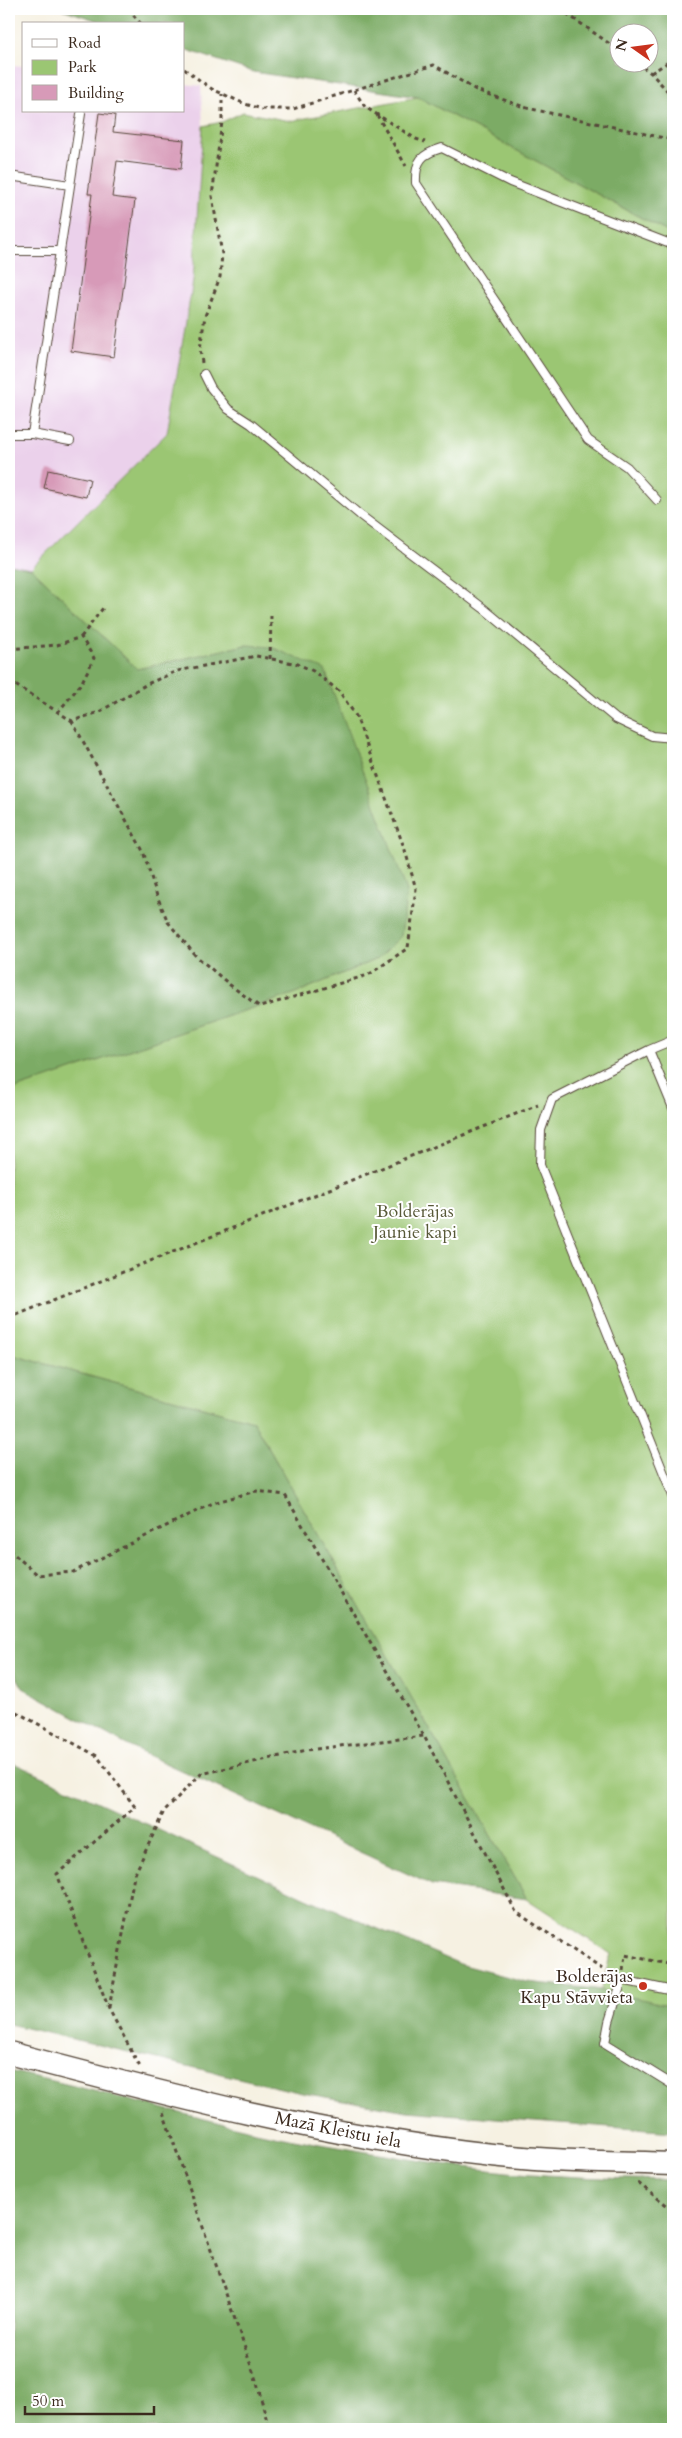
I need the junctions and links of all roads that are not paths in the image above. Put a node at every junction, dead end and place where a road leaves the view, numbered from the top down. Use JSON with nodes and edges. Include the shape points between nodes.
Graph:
{"nodes":[{"id":1,"x":81,"y":114,"type":"dead end"},
{"id":2,"x":9,"y":176,"type":"edge"},
{"id":3,"x":70,"y":185,"type":"junction"},
{"id":4,"x":673,"y":244,"type":"edge"},
{"id":5,"x":9,"y":251,"type":"edge"},
{"id":6,"x":60,"y":251,"type":"junction"},
{"id":7,"x":204,"y":374,"type":"road end"},
{"id":8,"x":9,"y":434,"type":"edge"},
{"id":9,"x":32,"y":434,"type":"junction"},
{"id":10,"x":70,"y":442,"type":"dead end"},
{"id":11,"x":657,"y":500,"type":"dead end"},
{"id":12,"x":673,"y":738,"type":"edge"},
{"id":13,"x":673,"y":1040,"type":"edge"},
{"id":14,"x":649,"y":1050,"type":"junction"},
{"id":15,"x":673,"y":1108,"type":"edge"},
{"id":16,"x":670,"y":1480,"type":"edge"},
{"id":17,"x":673,"y":1496,"type":"edge"},
{"id":18,"x":673,"y":1991,"type":"edge"},
{"id":19,"x":9,"y":2053,"type":"edge"},
{"id":20,"x":673,"y":2085,"type":"edge"},
{"id":21,"x":673,"y":2164,"type":"edge"}],
"edges":[{"from":1,"to":3,"type":"lane"},
{"from":2,"to":3,"type":"lane"},
{"from":3,"to":6,"type":"lane"},
{"from":4,"to":11,"type":"lane","via":[[510,182],[442,148],[427,152],[415,169],[416,183],[588,440],[627,467]]},
{"from":5,"to":6,"type":"lane"},
{"from":6,"to":9,"type":"lane"},
{"from":7,"to":12,"type":"lane","via":[[228,409],[251,424],[360,515],[484,608],[616,719],[652,736]]},
{"from":8,"to":9,"type":"lane"},
{"from":9,"to":10,"type":"lane"},
{"from":13,"to":14,"type":"lane"},
{"from":14,"to":15,"type":"lane"},
{"from":14,"to":16,"type":"lane","via":[[552,1100],[541,1130],[540,1165]]},
{"from":16,"to":17,"type":"lane"},
{"from":18,"to":20,"type":"lane","via":[[622,1980],[606,2043]]},
{"from":19,"to":21,"type":"main road","name":"Mazā Kleistu iela","via":[[156,2092],[293,2123],[408,2144],[494,2156]]}]}
